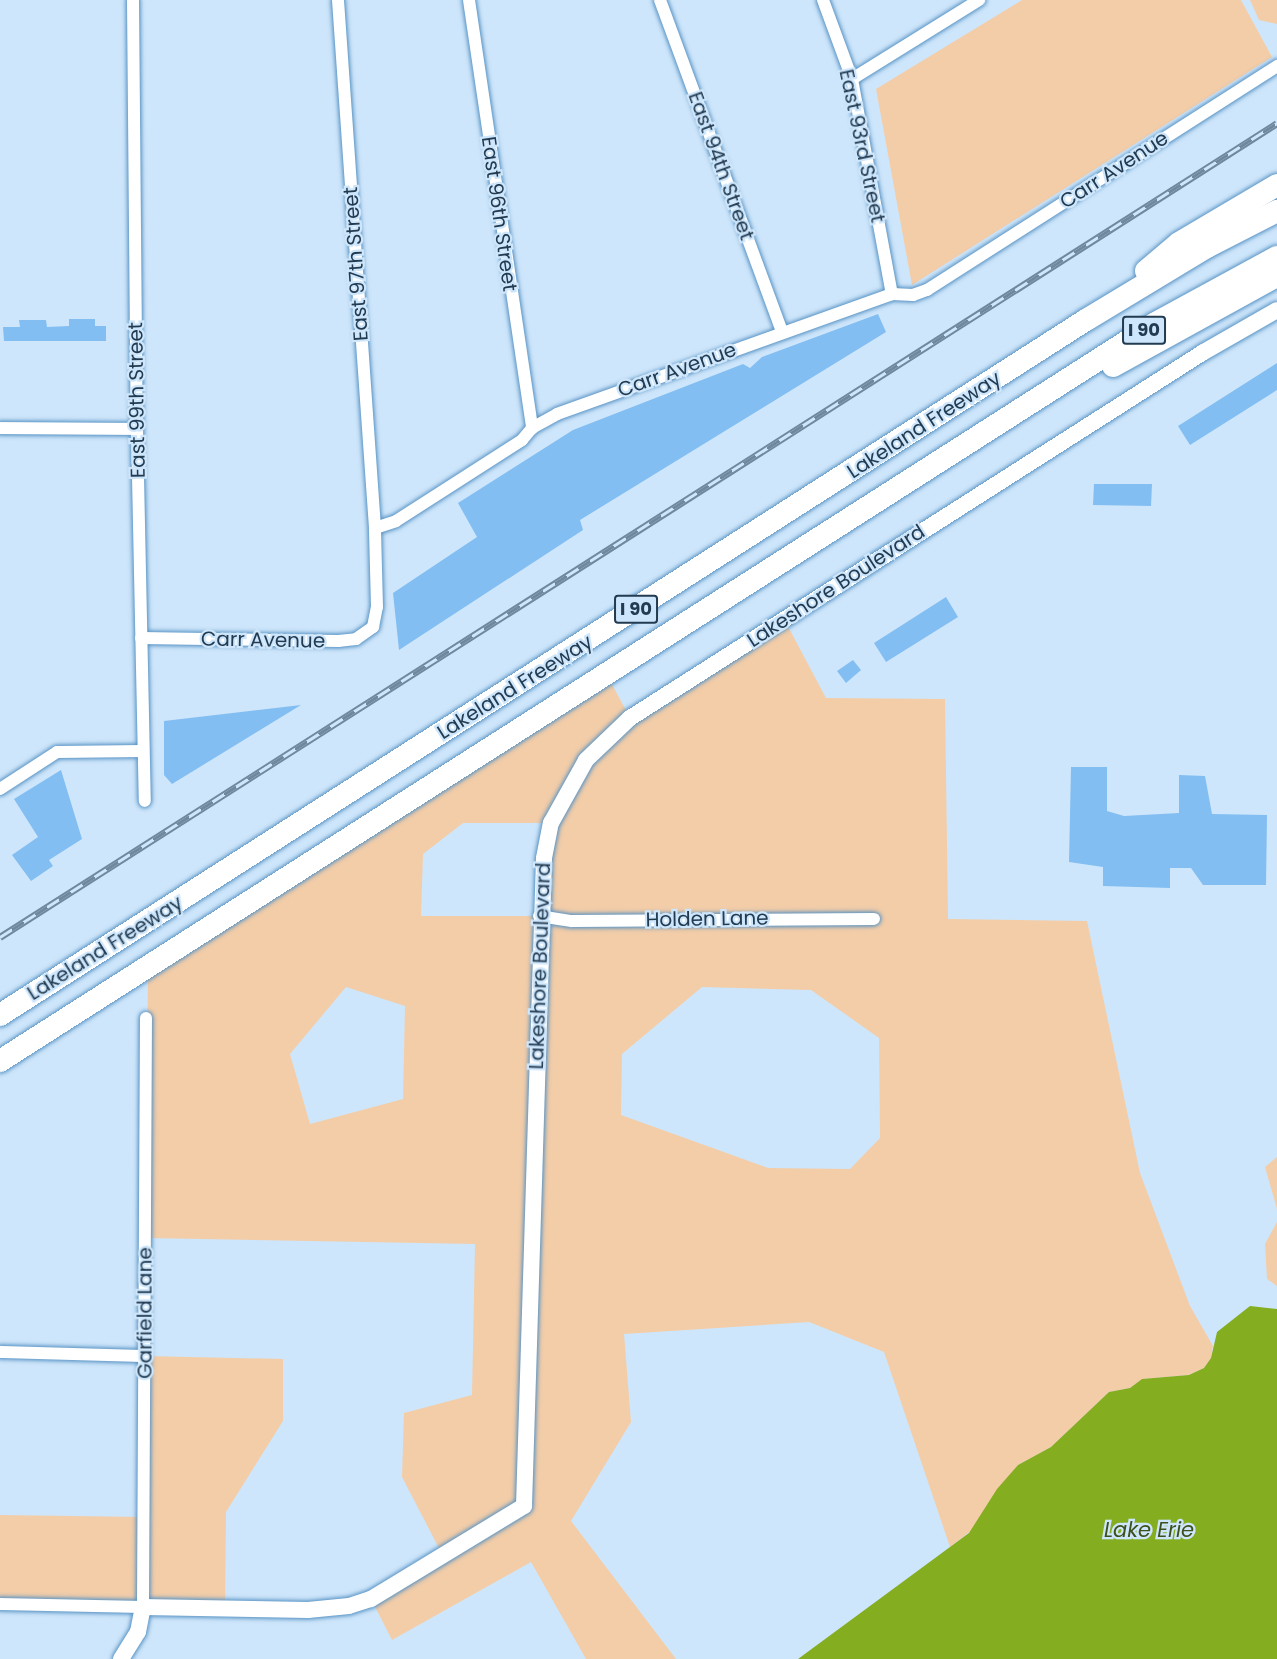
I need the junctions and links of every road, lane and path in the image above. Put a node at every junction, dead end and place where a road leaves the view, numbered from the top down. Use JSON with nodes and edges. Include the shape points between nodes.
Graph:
{"nodes":[{"id":1,"x":133,"y":0,"type":"edge"},
{"id":2,"x":338,"y":0,"type":"edge"},
{"id":3,"x":469,"y":0,"type":"edge"},
{"id":4,"x":660,"y":0,"type":"edge"},
{"id":5,"x":823,"y":0,"type":"edge"},
{"id":6,"x":979,"y":0,"type":"edge"},
{"id":7,"x":1277,"y":66,"type":"edge"},
{"id":8,"x":852,"y":79,"type":"junction"},
{"id":9,"x":1277,"y":185,"type":"edge"},
{"id":10,"x":1277,"y":211,"type":"edge"},
{"id":11,"x":1277,"y":258,"type":"edge"},
{"id":12,"x":1277,"y":276,"type":"edge"},
{"id":13,"x":892,"y":294,"type":"junction"},
{"id":14,"x":1277,"y":310,"type":"edge"},
{"id":15,"x":1086,"y":320,"type":"junction"},
{"id":16,"x":782,"y":332,"type":"junction"},
{"id":17,"x":1017,"y":412,"type":"junction"},
{"id":18,"x":0,"y":428,"type":"edge"},
{"id":19,"x":531,"y":428,"type":"junction"},
{"id":20,"x":136,"y":429,"type":"junction"},
{"id":21,"x":375,"y":528,"type":"junction"},
{"id":22,"x":141,"y":638,"type":"junction"},
{"id":23,"x":143,"y":751,"type":"junction"},
{"id":24,"x":0,"y":789,"type":"edge"},
{"id":25,"x":145,"y":801,"type":"dead end"},
{"id":26,"x":539,"y":916,"type":"junction"},
{"id":27,"x":874,"y":919,"type":"dead end"},
{"id":28,"x":0,"y":1015,"type":"edge"},
{"id":29,"x":146,"y":1018,"type":"dead end"},
{"id":30,"x":0,"y":1061,"type":"edge"},
{"id":31,"x":0,"y":1352,"type":"edge"},
{"id":32,"x":145,"y":1356,"type":"junction"},
{"id":33,"x":0,"y":1604,"type":"edge"},
{"id":34,"x":143,"y":1607,"type":"junction"},
{"id":35,"x":121,"y":1659,"type":"edge"}],
"edges":[{"from":1,"to":20,"type":"street","name":"East 99th Street"},
{"from":2,"to":21,"type":"street","name":"East 97th Street"},
{"from":3,"to":19,"type":"street","name":"East 96th Street"},
{"from":4,"to":16,"type":"street","name":"East 94th Street"},
{"from":5,"to":8,"type":"street","name":"East 93rd Street"},
{"from":6,"to":8,"type":"street"},
{"from":7,"to":13,"type":"street","name":"Carr Avenue","via":[[927,290],[913,295]]},
{"from":8,"to":13,"type":"street","name":"East 93rd Street"},
{"from":9,"to":15,"type":"highway","via":[[1179,243]]},
{"from":10,"to":15,"type":"highway","name":"Lakeland Freeway","number":"I 90","via":[[1207,247]]},
{"from":11,"to":17,"type":"highway","name":"Lakeland Freeway","number":"I 90","via":[[1154,324]]},
{"from":12,"to":17,"type":"highway","via":[[1125,360]]},
{"from":13,"to":16,"type":"street","name":"Carr Avenue"},
{"from":14,"to":26,"type":"street","name":"Lakeshore Boulevard","via":[[1202,353],[630,718],[606,738],[566,790],[550,823]]},
{"from":15,"to":28,"type":"highway","name":"Lakeland Freeway","number":"I 90"},
{"from":16,"to":19,"type":"street","name":"Carr Avenue","via":[[557,414]]},
{"from":17,"to":30,"type":"highway","name":"Lakeland Freeway","number":"I 90"},
{"from":18,"to":20,"type":"street"},
{"from":19,"to":21,"type":"street","name":"Carr Avenue","via":[[522,440],[415,508]]},
{"from":20,"to":22,"type":"street","name":"East 99th Street"},
{"from":21,"to":22,"type":"street","name":"Carr Avenue","via":[[377,607],[372,627],[357,639]]},
{"from":22,"to":23,"type":"street","name":"East 99th Street"},
{"from":23,"to":24,"type":"street","via":[[57,752]]},
{"from":23,"to":25,"type":"street","name":"East 99th Street"},
{"from":26,"to":27,"type":"street","name":"Holden Lane","via":[[572,921]]},
{"from":26,"to":34,"type":"street","name":"Lakeshore Boulevard","via":[[528,1477],[524,1506],[371,1599],[349,1606],[308,1611]]},
{"from":29,"to":32,"type":"street","name":"Garfield Lane"},
{"from":31,"to":32,"type":"street"},
{"from":32,"to":34,"type":"street","name":"Garfield Lane"},
{"from":33,"to":34,"type":"street"},
{"from":34,"to":35,"type":"street","via":[[138,1632]]}]}
